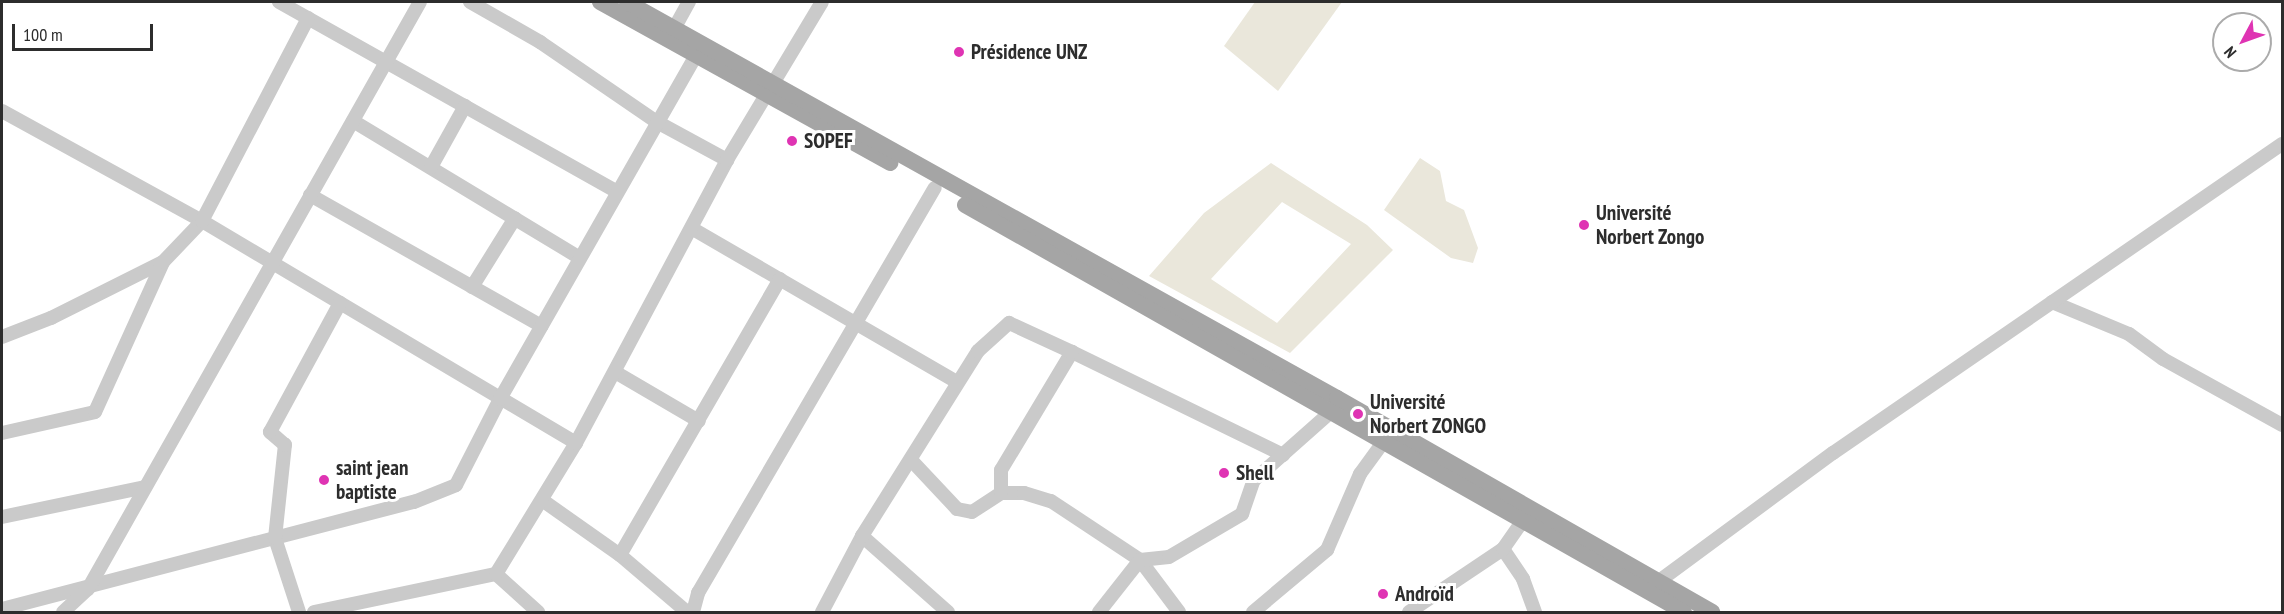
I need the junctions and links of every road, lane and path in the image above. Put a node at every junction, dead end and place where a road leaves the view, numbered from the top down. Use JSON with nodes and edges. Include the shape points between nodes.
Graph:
{"nodes":[{"id":1,"x":279,"y":2,"type":"edge"},
{"id":2,"x":420,"y":2,"type":"edge"},
{"id":3,"x":470,"y":2,"type":"edge"},
{"id":4,"x":600,"y":2,"type":"edge"},
{"id":5,"x":627,"y":2,"type":"edge"},
{"id":6,"x":689,"y":2,"type":"edge"},
{"id":7,"x":822,"y":2,"type":"edge"},
{"id":8,"x":308,"y":18,"type":"junction"},
{"id":9,"x":670,"y":35,"type":"junction"},
{"id":10,"x":695,"y":57,"type":"junction"},
{"id":11,"x":386,"y":62,"type":"junction"},
{"id":12,"x":769,"y":90,"type":"junction"},
{"id":13,"x":465,"y":106,"type":"junction"},
{"id":14,"x":2,"y":111,"type":"edge"},
{"id":15,"x":353,"y":121,"type":"junction"},
{"id":16,"x":657,"y":122,"type":"junction"},
{"id":17,"x":2283,"y":144,"type":"edge"},
{"id":18,"x":727,"y":160,"type":"junction"},
{"id":19,"x":431,"y":167,"type":"junction"},
{"id":20,"x":935,"y":188,"type":"junction"},
{"id":21,"x":617,"y":192,"type":"junction"},
{"id":22,"x":310,"y":195,"type":"junction"},
{"id":23,"x":515,"y":218,"type":"junction"},
{"id":24,"x":202,"y":221,"type":"junction"},
{"id":25,"x":693,"y":229,"type":"junction"},
{"id":26,"x":580,"y":258,"type":"junction"},
{"id":27,"x":163,"y":262,"type":"junction"},
{"id":28,"x":272,"y":263,"type":"junction"},
{"id":29,"x":780,"y":279,"type":"junction"},
{"id":30,"x":472,"y":287,"type":"junction"},
{"id":31,"x":2052,"y":302,"type":"junction"},
{"id":32,"x":340,"y":303,"type":"junction"},
{"id":33,"x":855,"y":322,"type":"junction"},
{"id":34,"x":542,"y":326,"type":"junction"},
{"id":35,"x":2,"y":337,"type":"edge"},
{"id":36,"x":1072,"y":352,"type":"junction"},
{"id":37,"x":615,"y":372,"type":"junction"},
{"id":38,"x":957,"y":382,"type":"junction"},
{"id":39,"x":500,"y":399,"type":"junction"},
{"id":40,"x":1332,"y":411,"type":"junction"},
{"id":41,"x":699,"y":421,"type":"junction"},
{"id":42,"x":2283,"y":425,"type":"edge"},
{"id":43,"x":2,"y":433,"type":"edge"},
{"id":44,"x":1384,"y":441,"type":"junction"},
{"id":45,"x":576,"y":443,"type":"junction"},
{"id":46,"x":1283,"y":455,"type":"junction"},
{"id":47,"x":912,"y":460,"type":"junction"},
{"id":48,"x":145,"y":487,"type":"junction"},
{"id":49,"x":1001,"y":493,"type":"junction"},
{"id":50,"x":542,"y":500,"type":"junction"},
{"id":51,"x":2,"y":517,"type":"edge"},
{"id":52,"x":1523,"y":520,"type":"junction"},
{"id":53,"x":862,"y":536,"type":"junction"},
{"id":54,"x":275,"y":538,"type":"junction"},
{"id":55,"x":1503,"y":549,"type":"junction"},
{"id":56,"x":620,"y":555,"type":"junction"},
{"id":57,"x":1140,"y":560,"type":"junction"},
{"id":58,"x":496,"y":574,"type":"junction"},
{"id":59,"x":1653,"y":586,"type":"junction"},
{"id":60,"x":88,"y":589,"type":"junction"},
{"id":61,"x":2,"y":609,"type":"edge"},
{"id":62,"x":63,"y":612,"type":"edge"},
{"id":63,"x":300,"y":612,"type":"edge"},
{"id":64,"x":314,"y":612,"type":"edge"},
{"id":65,"x":538,"y":612,"type":"edge"},
{"id":66,"x":687,"y":612,"type":"edge"},
{"id":67,"x":693,"y":612,"type":"edge"},
{"id":68,"x":822,"y":612,"type":"edge"},
{"id":69,"x":948,"y":612,"type":"edge"},
{"id":70,"x":1099,"y":612,"type":"edge"},
{"id":71,"x":1179,"y":612,"type":"edge"},
{"id":72,"x":1252,"y":612,"type":"edge"},
{"id":73,"x":1409,"y":612,"type":"edge"},
{"id":74,"x":1535,"y":612,"type":"edge"},
{"id":75,"x":1684,"y":612,"type":"edge"},
{"id":76,"x":1712,"y":612,"type":"edge"}],
"edges":[{"from":1,"to":8,"type":"street"},
{"from":2,"to":11,"type":"street"},
{"from":3,"to":16,"type":"street","via":[[540,42]]},
{"from":4,"to":9,"type":"main road"},
{"from":5,"to":9,"type":"main road"},
{"from":6,"to":9,"type":"street"},
{"from":7,"to":12,"type":"street"},
{"from":8,"to":11,"type":"street"},
{"from":8,"to":24,"type":"street"},
{"from":9,"to":10,"type":"main road"},
{"from":9,"to":12,"type":"main road"},
{"from":10,"to":12,"type":"main road"},
{"from":10,"to":16,"type":"street"},
{"from":11,"to":13,"type":"street"},
{"from":11,"to":15,"type":"street"},
{"from":12,"to":18,"type":"street"},
{"from":12,"to":20,"type":"main road"},
{"from":12,"to":59,"type":"main road"},
{"from":13,"to":19,"type":"street"},
{"from":13,"to":21,"type":"street"},
{"from":14,"to":24,"type":"street"},
{"from":15,"to":19,"type":"street"},
{"from":15,"to":22,"type":"street"},
{"from":16,"to":18,"type":"street"},
{"from":16,"to":21,"type":"street"},
{"from":17,"to":31,"type":"street"},
{"from":18,"to":25,"type":"street"},
{"from":19,"to":23,"type":"street"},
{"from":20,"to":33,"type":"street"},
{"from":20,"to":40,"type":"main road"},
{"from":21,"to":26,"type":"street"},
{"from":22,"to":28,"type":"street"},
{"from":22,"to":30,"type":"street"},
{"from":23,"to":26,"type":"street"},
{"from":23,"to":30,"type":"street"},
{"from":24,"to":27,"type":"street"},
{"from":24,"to":28,"type":"street"},
{"from":25,"to":29,"type":"street"},
{"from":25,"to":37,"type":"street"},
{"from":26,"to":34,"type":"street"},
{"from":27,"to":35,"type":"street","via":[[51,318]]},
{"from":27,"to":43,"type":"street","via":[[95,412]]},
{"from":28,"to":32,"type":"street"},
{"from":28,"to":48,"type":"street"},
{"from":29,"to":33,"type":"street"},
{"from":29,"to":41,"type":"street"},
{"from":30,"to":34,"type":"street"},
{"from":31,"to":42,"type":"street","via":[[2129,334],[2163,359]]},
{"from":31,"to":59,"type":"street","via":[[1833,453]]},
{"from":32,"to":39,"type":"street"},
{"from":32,"to":54,"type":"street","via":[[270,432],[285,445]]},
{"from":33,"to":38,"type":"street"},
{"from":33,"to":67,"type":"street","via":[[698,593]]},
{"from":34,"to":39,"type":"street"},
{"from":36,"to":38,"type":"street","via":[[1009,323],[978,351]]},
{"from":36,"to":46,"type":"street"},
{"from":36,"to":49,"type":"street","via":[[1001,470]]},
{"from":37,"to":41,"type":"street"},
{"from":37,"to":45,"type":"street"},
{"from":38,"to":47,"type":"street"},
{"from":39,"to":45,"type":"street"},
{"from":39,"to":54,"type":"street","via":[[456,485],[414,502]]},
{"from":40,"to":44,"type":"main road"},
{"from":40,"to":46,"type":"street"},
{"from":41,"to":56,"type":"street"},
{"from":44,"to":52,"type":"main road"},
{"from":44,"to":72,"type":"street","via":[[1360,474],[1327,550]]},
{"from":45,"to":50,"type":"street"},
{"from":46,"to":57,"type":"street","via":[[1254,480],[1242,514],[1169,557]]},
{"from":47,"to":49,"type":"street","via":[[957,508],[972,512]]},
{"from":47,"to":53,"type":"street"},
{"from":48,"to":51,"type":"street"},
{"from":48,"to":60,"type":"street"},
{"from":49,"to":57,"type":"street","via":[[1024,493],[1051,501]]},
{"from":50,"to":56,"type":"street"},
{"from":50,"to":58,"type":"street"},
{"from":52,"to":55,"type":"street"},
{"from":52,"to":59,"type":"main road"},
{"from":53,"to":68,"type":"street"},
{"from":53,"to":69,"type":"street"},
{"from":54,"to":60,"type":"street"},
{"from":54,"to":63,"type":"street"},
{"from":55,"to":73,"type":"street"},
{"from":55,"to":74,"type":"street","via":[[1523,579]]},
{"from":56,"to":66,"type":"street"},
{"from":57,"to":70,"type":"street"},
{"from":57,"to":71,"type":"street"},
{"from":58,"to":64,"type":"street"},
{"from":58,"to":65,"type":"street"},
{"from":59,"to":75,"type":"main road"},
{"from":59,"to":76,"type":"main road"},
{"from":60,"to":61,"type":"street"},
{"from":60,"to":62,"type":"street"}]}
